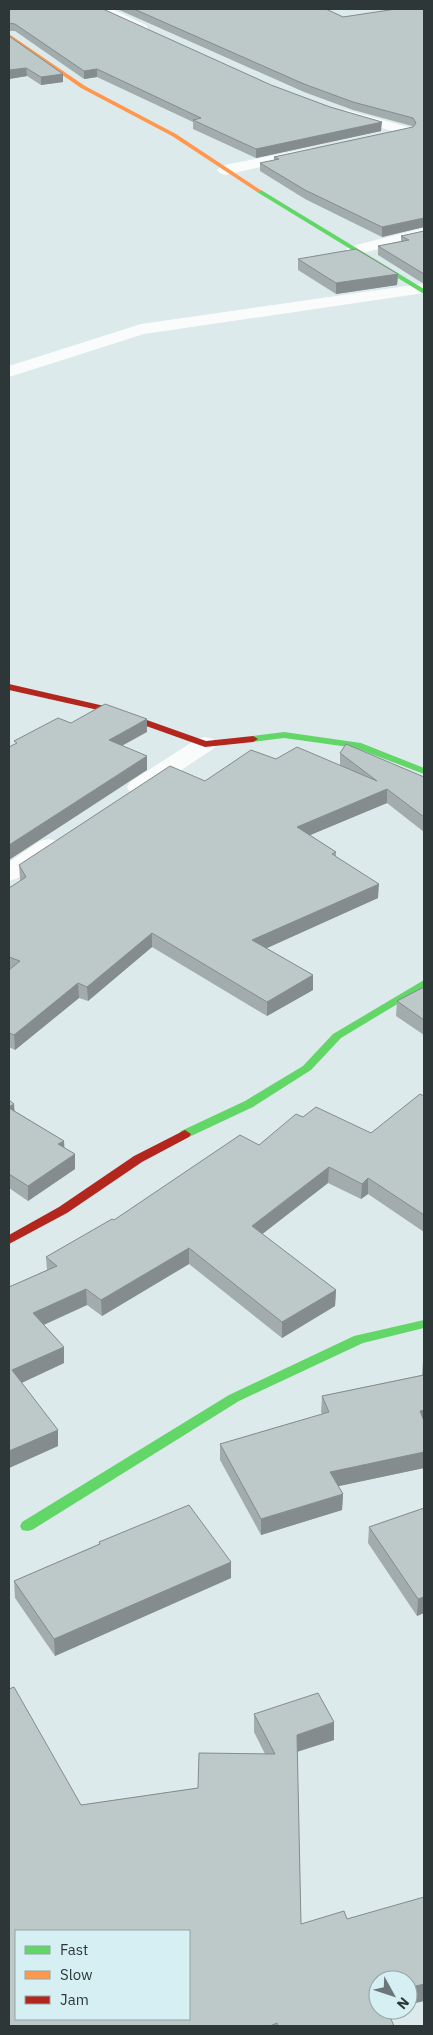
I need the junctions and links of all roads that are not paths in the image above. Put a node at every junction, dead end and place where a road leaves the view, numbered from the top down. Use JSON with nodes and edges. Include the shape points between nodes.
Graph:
{"nodes":[{"id":1,"x":103,"y":9,"type":"edge"},
{"id":2,"x":151,"y":33,"type":"edge"},
{"id":3,"x":9,"y":36,"type":"edge"},
{"id":4,"x":337,"y":111,"type":"edge"},
{"id":5,"x":424,"y":127,"type":"edge"},
{"id":6,"x":408,"y":131,"type":"junction"},
{"id":7,"x":379,"y":137,"type":"edge"},
{"id":8,"x":321,"y":149,"type":"edge"},
{"id":9,"x":225,"y":170,"type":"junction"},
{"id":10,"x":424,"y":233,"type":"edge"},
{"id":11,"x":354,"y":250,"type":"junction"},
{"id":12,"x":422,"y":291,"type":"edge"},
{"id":13,"x":9,"y":372,"type":"edge"},
{"id":14,"x":9,"y":687,"type":"edge"},
{"id":15,"x":205,"y":744,"type":"junction"},
{"id":16,"x":424,"y":770,"type":"edge"},
{"id":17,"x":123,"y":798,"type":"edge"},
{"id":18,"x":66,"y":835,"type":"edge"},
{"id":19,"x":9,"y":873,"type":"edge"},
{"id":20,"x":424,"y":983,"type":"edge"},
{"id":21,"x":9,"y":1240,"type":"edge"},
{"id":22,"x":424,"y":1324,"type":"edge"},
{"id":23,"x":27,"y":1526,"type":"dead end"}],
"edges":[{"from":1,"to":2,"type":"street"},
{"from":3,"to":9,"type":"street","via":[[83,87],[174,135]]},
{"from":4,"to":6,"type":"street"},
{"from":5,"to":6,"type":"street"},
{"from":6,"to":7,"type":"street"},
{"from":8,"to":9,"type":"street"},
{"from":9,"to":11,"type":"street"},
{"from":10,"to":11,"type":"street"},
{"from":11,"to":12,"type":"street"},
{"from":12,"to":13,"type":"street","via":[[141,329]]},
{"from":14,"to":15,"type":"street","via":[[110,710]]},
{"from":15,"to":16,"type":"street","via":[[284,735],[358,745]]},
{"from":15,"to":17,"type":"street"},
{"from":18,"to":19,"type":"street"},
{"from":20,"to":21,"type":"street","via":[[337,1036],[307,1068],[249,1104],[138,1159],[63,1210]]},
{"from":22,"to":23,"type":"street","via":[[359,1339],[234,1398]]}]}
